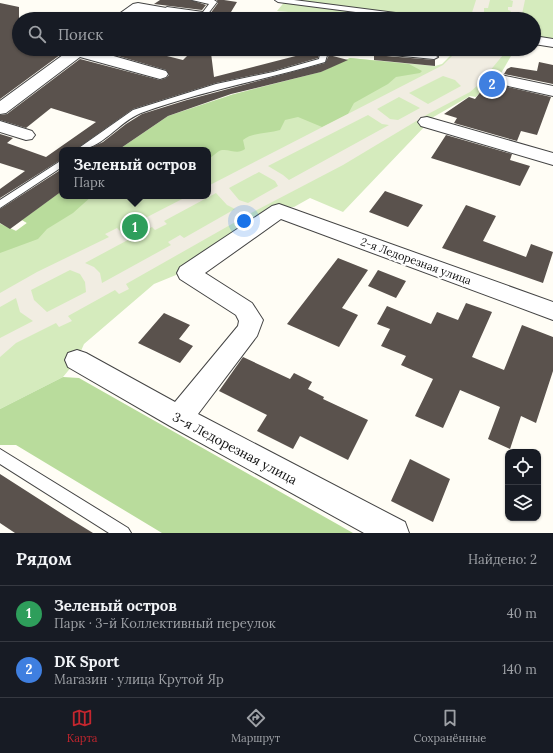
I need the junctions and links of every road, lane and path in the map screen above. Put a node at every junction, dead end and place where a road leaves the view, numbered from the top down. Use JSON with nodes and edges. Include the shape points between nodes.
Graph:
{"nodes":[{"id":1,"x":195,"y":0,"type":"edge"},
{"id":2,"x":278,"y":0,"type":"edge"},
{"id":3,"x":142,"y":7,"type":"junction"},
{"id":4,"x":128,"y":12,"type":"edge"},
{"id":5,"x":169,"y":12,"type":"edge"},
{"id":6,"x":187,"y":12,"type":"edge"},
{"id":7,"x":206,"y":12,"type":"edge"},
{"id":8,"x":373,"y":12,"type":"edge"},
{"id":9,"x":541,"y":41,"type":"edge"},
{"id":10,"x":553,"y":43,"type":"edge"},
{"id":11,"x":72,"y":56,"type":"edge"},
{"id":12,"x":100,"y":56,"type":"edge"},
{"id":13,"x":323,"y":56,"type":"edge"},
{"id":14,"x":424,"y":56,"type":"edge"},
{"id":15,"x":434,"y":57,"type":"dead end"},
{"id":16,"x":160,"y":74,"type":"dead end"},
{"id":17,"x":501,"y":80,"type":"dead end"},
{"id":18,"x":553,"y":91,"type":"edge"},
{"id":19,"x":0,"y":109,"type":"edge"},
{"id":20,"x":427,"y":122,"type":"dead end"},
{"id":21,"x":0,"y":126,"type":"edge"},
{"id":22,"x":26,"y":135,"type":"dead end"},
{"id":23,"x":85,"y":147,"type":"edge"},
{"id":24,"x":553,"y":159,"type":"edge"},
{"id":25,"x":59,"y":165,"type":"edge"},
{"id":26,"x":0,"y":205,"type":"edge"},
{"id":27,"x":553,"y":311,"type":"edge"},
{"id":28,"x":77,"y":360,"type":"dead end"},
{"id":29,"x":179,"y":418,"type":"junction"},
{"id":30,"x":0,"y":456,"type":"edge"},
{"id":31,"x":123,"y":533,"type":"edge"},
{"id":32,"x":394,"y":533,"type":"edge"}],
"edges":[{"from":1,"to":7,"type":"lane","via":[[214,2]]},
{"from":2,"to":8,"type":"lane"},
{"from":3,"to":4,"type":"street"},
{"from":3,"to":5,"type":"street"},
{"from":3,"to":6,"type":"lane"},
{"from":9,"to":10,"type":"street"},
{"from":11,"to":19,"type":"street"},
{"from":12,"to":16,"type":"street"},
{"from":13,"to":23,"type":"lane","via":[[322,60],[275,74],[218,86],[136,112]]},
{"from":14,"to":15,"type":"lane"},
{"from":17,"to":18,"type":"street"},
{"from":20,"to":24,"type":"street"},
{"from":21,"to":22,"type":"street"},
{"from":25,"to":26,"type":"lane"},
{"from":27,"to":29,"type":"street","name":"2-я Ледорезная улица","via":[[278,211],[188,273],[244,309],[251,320],[249,329]]},
{"from":28,"to":29,"type":"street","name":"3-я Ледорезная улица"},
{"from":29,"to":32,"type":"street","name":"3-я Ледорезная улица"},
{"from":30,"to":31,"type":"lane"}]}
